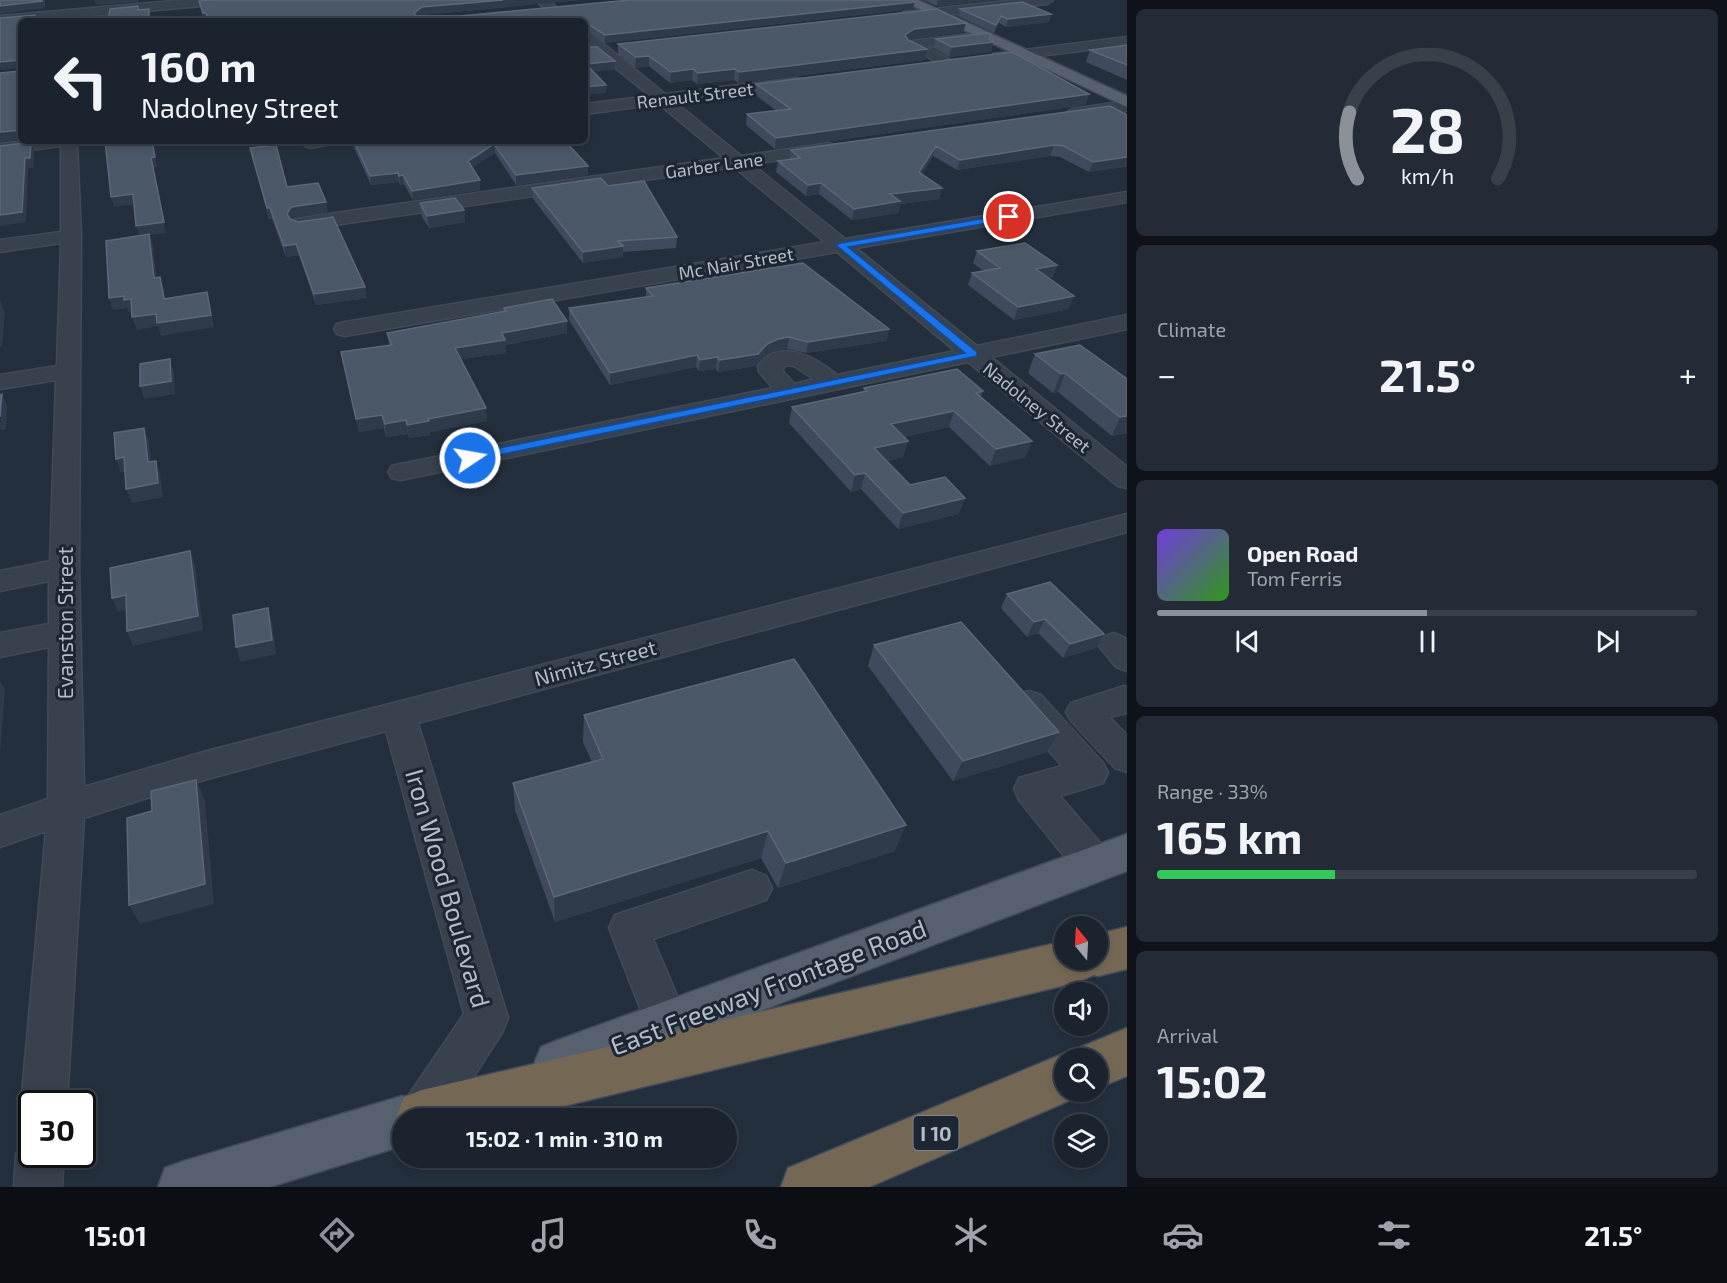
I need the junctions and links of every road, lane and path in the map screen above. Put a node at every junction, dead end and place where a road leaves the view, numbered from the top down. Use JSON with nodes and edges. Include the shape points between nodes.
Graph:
{"nodes":[{"id":1,"x":68,"y":0,"type":"edge"},
{"id":2,"x":216,"y":0,"type":"edge"},
{"id":3,"x":541,"y":0,"type":"edge"},
{"id":4,"x":1047,"y":0,"type":"edge"},
{"id":5,"x":911,"y":2,"type":"edge"},
{"id":6,"x":180,"y":4,"type":"junction"},
{"id":7,"x":574,"y":6,"type":"edge"},
{"id":8,"x":552,"y":9,"type":"junction"},
{"id":9,"x":528,"y":11,"type":"edge"},
{"id":10,"x":934,"y":12,"type":"junction"},
{"id":11,"x":68,"y":17,"type":"edge"},
{"id":12,"x":45,"y":18,"type":"edge"},
{"id":13,"x":178,"y":18,"type":"edge"},
{"id":14,"x":563,"y":18,"type":"edge"},
{"id":15,"x":18,"y":19,"type":"edge"},
{"id":16,"x":0,"y":20,"type":"edge"},
{"id":17,"x":985,"y":36,"type":"junction"},
{"id":18,"x":1127,"y":42,"type":"edge"},
{"id":19,"x":624,"y":47,"type":"edge"},
{"id":20,"x":593,"y":50,"type":"edge"},
{"id":21,"x":1024,"y":54,"type":"junction"},
{"id":22,"x":980,"y":60,"type":"edge"},
{"id":23,"x":920,"y":67,"type":"edge"},
{"id":24,"x":814,"y":80,"type":"edge"},
{"id":25,"x":662,"y":99,"type":"junction"},
{"id":26,"x":1127,"y":104,"type":"edge"},
{"id":27,"x":588,"y":109,"type":"edge"},
{"id":28,"x":1061,"y":115,"type":"edge"},
{"id":29,"x":42,"y":144,"type":"edge"},
{"id":30,"x":67,"y":144,"type":"edge"},
{"id":31,"x":842,"y":146,"type":"edge"},
{"id":32,"x":0,"y":149,"type":"edge"},
{"id":33,"x":738,"y":161,"type":"junction"},
{"id":34,"x":1127,"y":197,"type":"edge"},
{"id":35,"x":300,"y":224,"type":"edge"},
{"id":36,"x":71,"y":236,"type":"junction"},
{"id":37,"x":841,"y":245,"type":"junction"},
{"id":38,"x":0,"y":246,"type":"edge"},
{"id":39,"x":1127,"y":322,"type":"edge"},
{"id":40,"x":345,"y":329,"type":"dead end"},
{"id":41,"x":973,"y":354,"type":"junction"},
{"id":42,"x":69,"y":371,"type":"junction"},
{"id":43,"x":0,"y":382,"type":"edge"},
{"id":44,"x":832,"y":383,"type":"junction"},
{"id":45,"x":789,"y":392,"type":"junction"},
{"id":46,"x":401,"y":472,"type":"dead end"},
{"id":47,"x":1127,"y":480,"type":"edge"},
{"id":48,"x":1127,"y":523,"type":"edge"},
{"id":49,"x":64,"y":568,"type":"junction"},
{"id":50,"x":0,"y":581,"type":"edge"},
{"id":51,"x":64,"y":633,"type":"junction"},
{"id":52,"x":0,"y":645,"type":"edge"},
{"id":53,"x":1011,"y":684,"type":"edge"},
{"id":54,"x":1127,"y":700,"type":"edge"},
{"id":55,"x":398,"y":714,"type":"junction"},
{"id":56,"x":1127,"y":758,"type":"edge"},
{"id":57,"x":66,"y":808,"type":"junction"},
{"id":58,"x":0,"y":831,"type":"edge"},
{"id":59,"x":1110,"y":858,"type":"edge"},
{"id":60,"x":752,"y":888,"type":"dead end"},
{"id":61,"x":1127,"y":948,"type":"edge"},
{"id":62,"x":1108,"y":953,"type":"edge"},
{"id":63,"x":1054,"y":966,"type":"edge"},
{"id":64,"x":667,"y":1024,"type":"junction"},
{"id":65,"x":1127,"y":1052,"type":"edge"},
{"id":66,"x":1108,"y":1060,"type":"edge"},
{"id":67,"x":1054,"y":1083,"type":"edge"},
{"id":68,"x":45,"y":1090,"type":"edge"},
{"id":69,"x":419,"y":1108,"type":"edge"},
{"id":70,"x":438,"y":1108,"type":"edge"},
{"id":71,"x":453,"y":1108,"type":"edge"},
{"id":72,"x":392,"y":1124,"type":"edge"},
{"id":73,"x":39,"y":1168,"type":"edge"},
{"id":74,"x":38,"y":1187,"type":"edge"},
{"id":75,"x":184,"y":1187,"type":"edge"},
{"id":76,"x":807,"y":1187,"type":"edge"}],
"edges":[{"from":1,"to":11,"type":"street"},
{"from":2,"to":6,"type":"street"},
{"from":3,"to":8,"type":"street"},
{"from":4,"to":10,"type":"street"},
{"from":5,"to":10,"type":"main road"},
{"from":5,"to":10,"type":"street","via":[[890,12]]},
{"from":6,"to":11,"type":"street"},
{"from":6,"to":13,"type":"street"},
{"from":7,"to":8,"type":"street"},
{"from":8,"to":9,"type":"street"},
{"from":8,"to":14,"type":"street"},
{"from":10,"to":17,"type":"main road"},
{"from":11,"to":12,"type":"street"},
{"from":15,"to":16,"type":"street"},
{"from":17,"to":21,"type":"main road"},
{"from":17,"to":23,"type":"street","via":[[912,45],[953,63]]},
{"from":18,"to":21,"type":"street"},
{"from":19,"to":20,"type":"street"},
{"from":20,"to":25,"type":"street","name":"Nadolney Street"},
{"from":21,"to":22,"type":"street"},
{"from":21,"to":26,"type":"main road"},
{"from":24,"to":25,"type":"street","name":"Renault Street"},
{"from":25,"to":27,"type":"street","name":"Renault Street"},
{"from":25,"to":33,"type":"street","name":"Nadolney Street"},
{"from":26,"to":28,"type":"street"},
{"from":29,"to":32,"type":"street"},
{"from":30,"to":36,"type":"street","name":"Evanston Street"},
{"from":31,"to":33,"type":"street","name":"Garber Lane"},
{"from":33,"to":35,"type":"street","name":"Garber Lane"},
{"from":33,"to":37,"type":"street","name":"Nadolney Street"},
{"from":34,"to":37,"type":"street","name":"Mc Nair Street"},
{"from":36,"to":38,"type":"street"},
{"from":36,"to":42,"type":"street","name":"Evanston Street"},
{"from":37,"to":40,"type":"street","name":"Mc Nair Street","via":[[712,267],[722,281],[719,283],[704,283],[692,271]]},
{"from":37,"to":41,"type":"street","name":"Nadolney Street"},
{"from":39,"to":41,"type":"street"},
{"from":41,"to":44,"type":"street"},
{"from":41,"to":47,"type":"street","name":"Nadolney Street"},
{"from":42,"to":43,"type":"street"},
{"from":42,"to":49,"type":"street","name":"Evanston Street"},
{"from":44,"to":45,"type":"street"},
{"from":44,"to":45,"type":"street","via":[[803,362],[783,358],[774,361],[771,372]]},
{"from":45,"to":46,"type":"street"},
{"from":48,"to":55,"type":"street","name":"Nimitz Street"},
{"from":49,"to":50,"type":"street"},
{"from":49,"to":51,"type":"street","name":"Evanston Street"},
{"from":51,"to":52,"type":"street"},
{"from":51,"to":57,"type":"street","name":"Evanston Street"},
{"from":53,"to":59,"type":"street","via":[[1090,773],[1032,789]]},
{"from":54,"to":56,"type":"street","via":[[1083,712]]},
{"from":55,"to":57,"type":"street","name":"Nimitz Street"},
{"from":55,"to":69,"type":"street","name":"Iron Wood Boulevard","via":[[488,1018]]},
{"from":57,"to":58,"type":"street","name":"Nimitz Street"},
{"from":57,"to":68,"type":"street","name":"Evanston Street"},
{"from":59,"to":64,"type":"main road","name":"East Freeway Frontage Road"},
{"from":60,"to":64,"type":"street","via":[[629,928]]},
{"from":61,"to":62,"type":"highway"},
{"from":63,"to":71,"type":"highway"},
{"from":64,"to":70,"type":"main road","name":"East Freeway Frontage Road"},
{"from":65,"to":66,"type":"highway"},
{"from":67,"to":76,"type":"highway","number":"I 10"},
{"from":72,"to":75,"type":"main road","name":"East Freeway Frontage Road"},
{"from":73,"to":74,"type":"street"}]}
